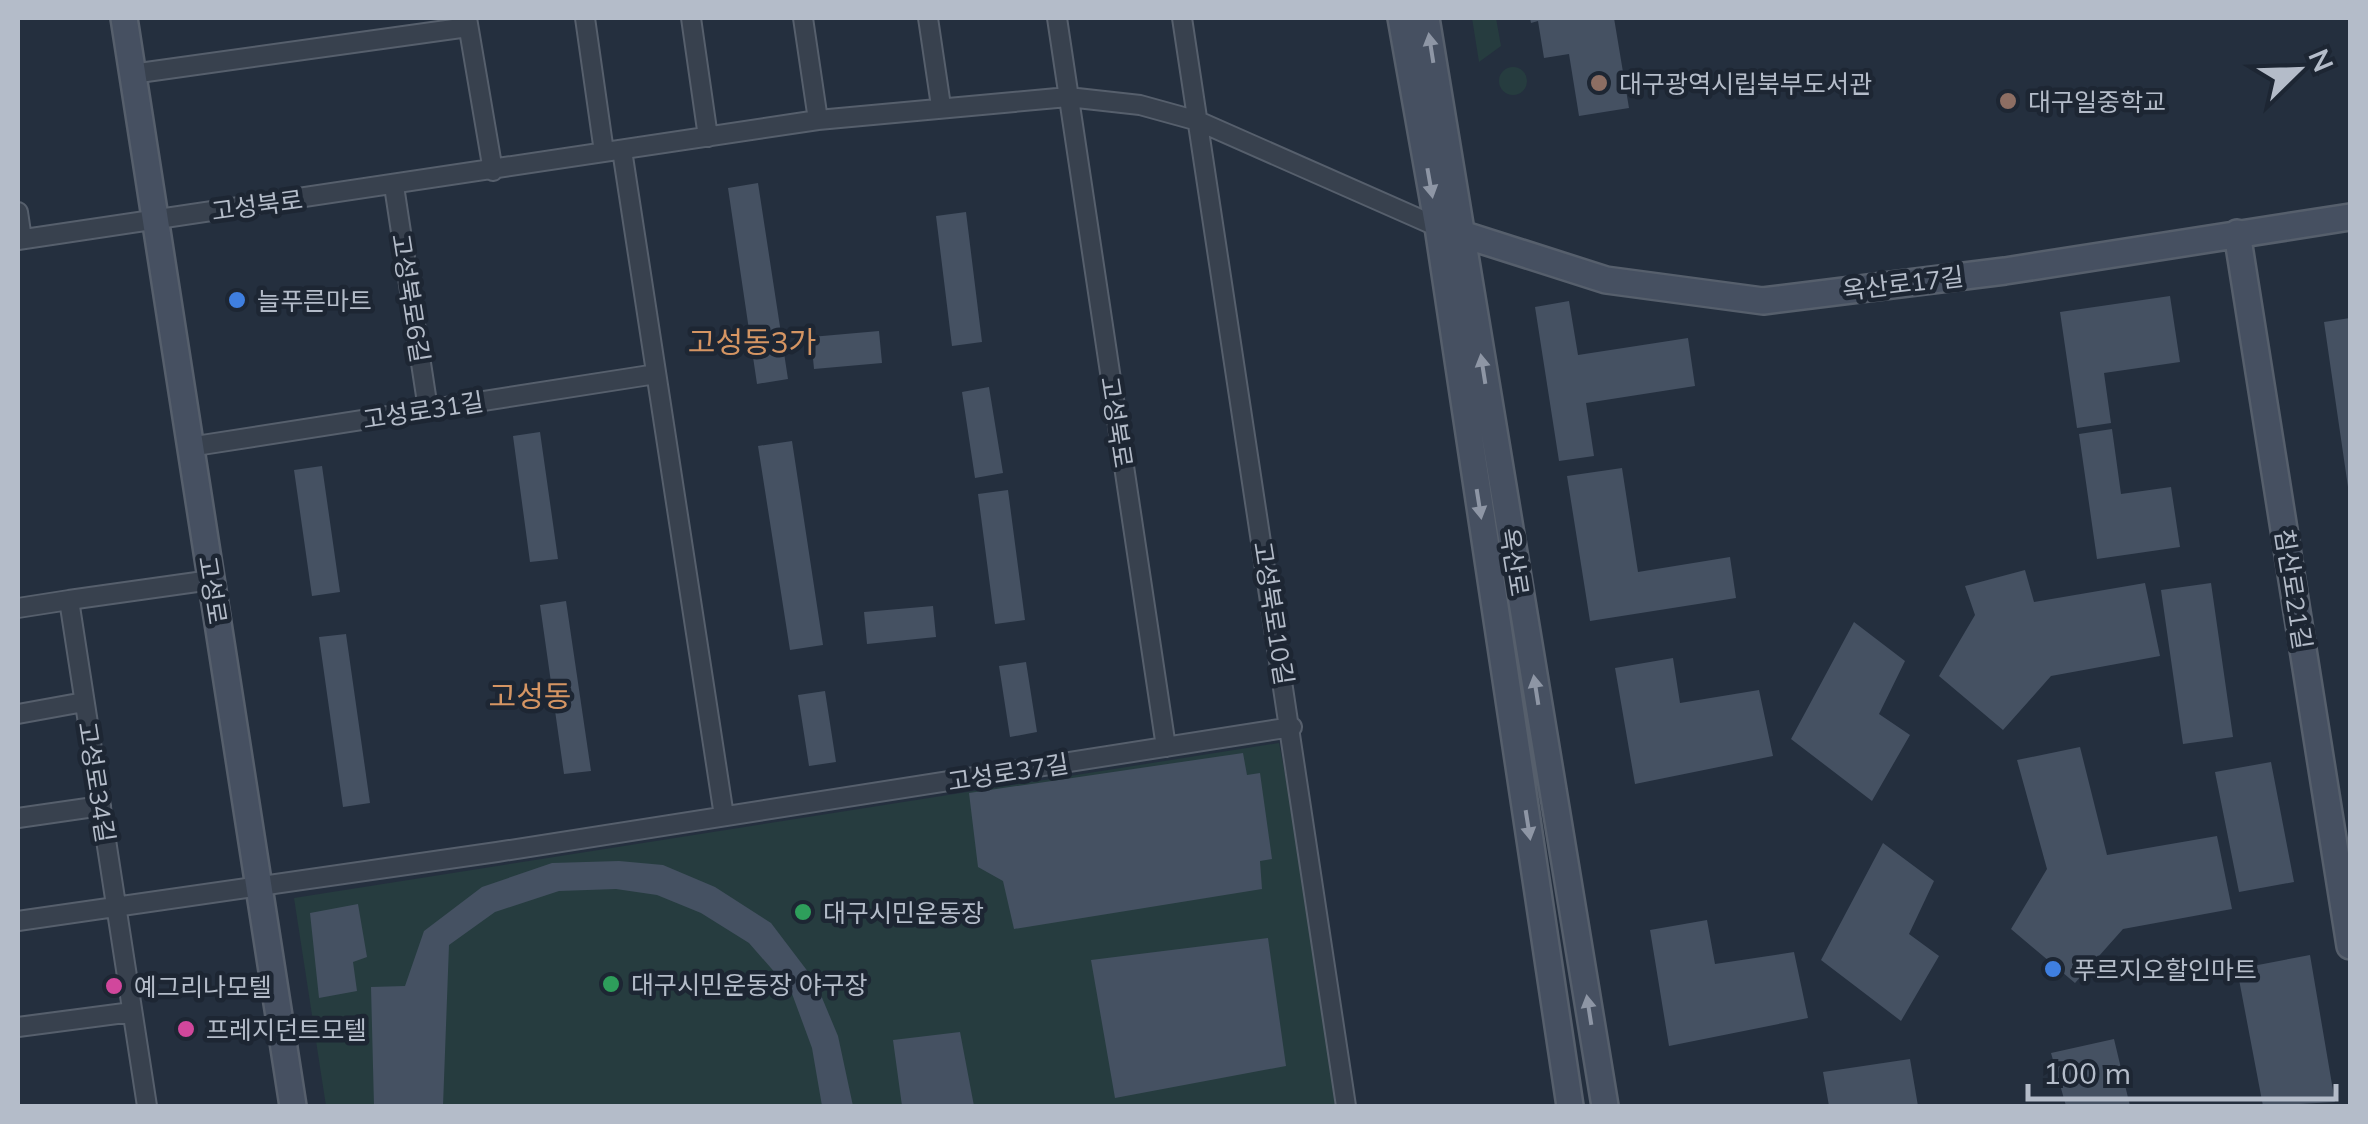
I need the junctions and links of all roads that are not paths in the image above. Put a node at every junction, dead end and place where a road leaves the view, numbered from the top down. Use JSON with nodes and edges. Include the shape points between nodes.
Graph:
{"nodes":[{"id":1,"x":124,"y":18,"type":"edge"},
{"id":2,"x":585,"y":18,"type":"edge"},
{"id":3,"x":691,"y":18,"type":"edge"},
{"id":4,"x":802,"y":18,"type":"edge"},
{"id":5,"x":928,"y":18,"type":"edge"},
{"id":6,"x":1056,"y":18,"type":"edge"},
{"id":7,"x":1182,"y":18,"type":"edge"},
{"id":8,"x":1401,"y":18,"type":"edge"},
{"id":9,"x":1426,"y":18,"type":"edge"},
{"id":10,"x":468,"y":22,"type":"edge"},
{"id":11,"x":132,"y":74,"type":"junction"},
{"id":12,"x":1068,"y":97,"type":"junction"},
{"id":13,"x":941,"y":106,"type":"junction"},
{"id":14,"x":818,"y":120,"type":"junction"},
{"id":15,"x":1198,"y":120,"type":"junction"},
{"id":16,"x":708,"y":137,"type":"junction"},
{"id":17,"x":613,"y":151,"type":"junction"},
{"id":18,"x":493,"y":170,"type":"junction"},
{"id":19,"x":394,"y":186,"type":"junction"},
{"id":20,"x":18,"y":212,"type":"edge"},
{"id":21,"x":2350,"y":217,"type":"edge"},
{"id":22,"x":154,"y":219,"type":"junction"},
{"id":23,"x":1449,"y":230,"type":"junction"},
{"id":24,"x":2237,"y":233,"type":"junction"},
{"id":25,"x":20,"y":239,"type":"edge"},
{"id":26,"x":656,"y":374,"type":"junction"},
{"id":27,"x":428,"y":410,"type":"junction"},
{"id":28,"x":189,"y":447,"type":"junction"},
{"id":29,"x":212,"y":580,"type":"junction"},
{"id":30,"x":68,"y":600,"type":"junction"},
{"id":31,"x":18,"y":608,"type":"edge"},
{"id":32,"x":84,"y":702,"type":"junction"},
{"id":33,"x":18,"y":714,"type":"edge"},
{"id":34,"x":1292,"y":727,"type":"junction"},
{"id":35,"x":1166,"y":747,"type":"junction"},
{"id":36,"x":100,"y":806,"type":"junction"},
{"id":37,"x":724,"y":816,"type":"junction"},
{"id":38,"x":18,"y":818,"type":"edge"},
{"id":39,"x":257,"y":888,"type":"junction"},
{"id":40,"x":116,"y":906,"type":"junction"},
{"id":41,"x":18,"y":921,"type":"edge"},
{"id":42,"x":2350,"y":946,"type":"edge"},
{"id":43,"x":132,"y":1012,"type":"junction"},
{"id":44,"x":18,"y":1027,"type":"edge"},
{"id":45,"x":147,"y":1106,"type":"edge"},
{"id":46,"x":293,"y":1106,"type":"edge"},
{"id":47,"x":1346,"y":1106,"type":"edge"},
{"id":48,"x":1570,"y":1106,"type":"edge"},
{"id":49,"x":1605,"y":1106,"type":"edge"}],
"edges":[{"from":1,"to":11,"type":"street","name":"고성로"},
{"from":2,"to":17,"type":"street"},
{"from":3,"to":16,"type":"street"},
{"from":4,"to":14,"type":"street"},
{"from":5,"to":13,"type":"street"},
{"from":6,"to":12,"type":"street","name":"고성북로"},
{"from":7,"to":15,"type":"street"},
{"from":8,"to":23,"type":"street","name":"옥산로","one_way":true},
{"from":23,"to":9,"type":"street","name":"옥산로","one_way":true},
{"from":10,"to":11,"type":"street"},
{"from":10,"to":18,"type":"street"},
{"from":11,"to":22,"type":"street","name":"고성로"},
{"from":12,"to":13,"type":"street","name":"고성북로"},
{"from":12,"to":15,"type":"street","name":"고성북로"},
{"from":12,"to":35,"type":"street","name":"고성북로"},
{"from":13,"to":14,"type":"street","name":"고성북로"},
{"from":14,"to":16,"type":"street","name":"고성북로"},
{"from":15,"to":23,"type":"street","name":"고성북로"},
{"from":15,"to":34,"type":"street","name":"고성북로10길"},
{"from":16,"to":17,"type":"street","name":"고성북로"},
{"from":17,"to":18,"type":"street","name":"고성북로"},
{"from":17,"to":26,"type":"street"},
{"from":18,"to":19,"type":"street","name":"고성북로"},
{"from":19,"to":22,"type":"street","name":"고성북로"},
{"from":19,"to":27,"type":"street","name":"고성북로6길"},
{"from":20,"to":25,"type":"street","name":"고성북로"},
{"from":21,"to":24,"type":"street","name":"옥산로17길"},
{"from":22,"to":25,"type":"street","name":"고성북로"},
{"from":22,"to":28,"type":"street","name":"고성로"},
{"from":23,"to":24,"type":"street","name":"옥산로17길","via":[[1606,280],[1763,301]]},
{"from":23,"to":48,"type":"street","name":"옥산로","one_way":true},
{"from":49,"to":23,"type":"street","name":"옥산로","one_way":true},
{"from":24,"to":42,"type":"street","name":"침산로21길"},
{"from":26,"to":27,"type":"street","name":"고성로31길"},
{"from":26,"to":37,"type":"street"},
{"from":27,"to":28,"type":"street","name":"고성로31길"},
{"from":28,"to":29,"type":"street","name":"고성로"},
{"from":29,"to":30,"type":"street"},
{"from":29,"to":39,"type":"street","name":"고성로"},
{"from":30,"to":31,"type":"street"},
{"from":30,"to":32,"type":"street","name":"고성로34길"},
{"from":32,"to":33,"type":"street"},
{"from":32,"to":36,"type":"street","name":"고성로34길"},
{"from":34,"to":35,"type":"street","name":"고성로37길"},
{"from":34,"to":47,"type":"street","name":"고성북로10길"},
{"from":35,"to":37,"type":"street","name":"고성로37길"},
{"from":36,"to":38,"type":"street"},
{"from":36,"to":40,"type":"street","name":"고성로34길"},
{"from":37,"to":39,"type":"street","name":"고성로37길"},
{"from":39,"to":40,"type":"street","name":"고성로37길"},
{"from":39,"to":46,"type":"street","name":"고성로"},
{"from":40,"to":41,"type":"street","name":"고성로37길"},
{"from":40,"to":43,"type":"street","name":"고성로34길"},
{"from":43,"to":44,"type":"street"},
{"from":43,"to":45,"type":"street","name":"고성로34길"}]}
